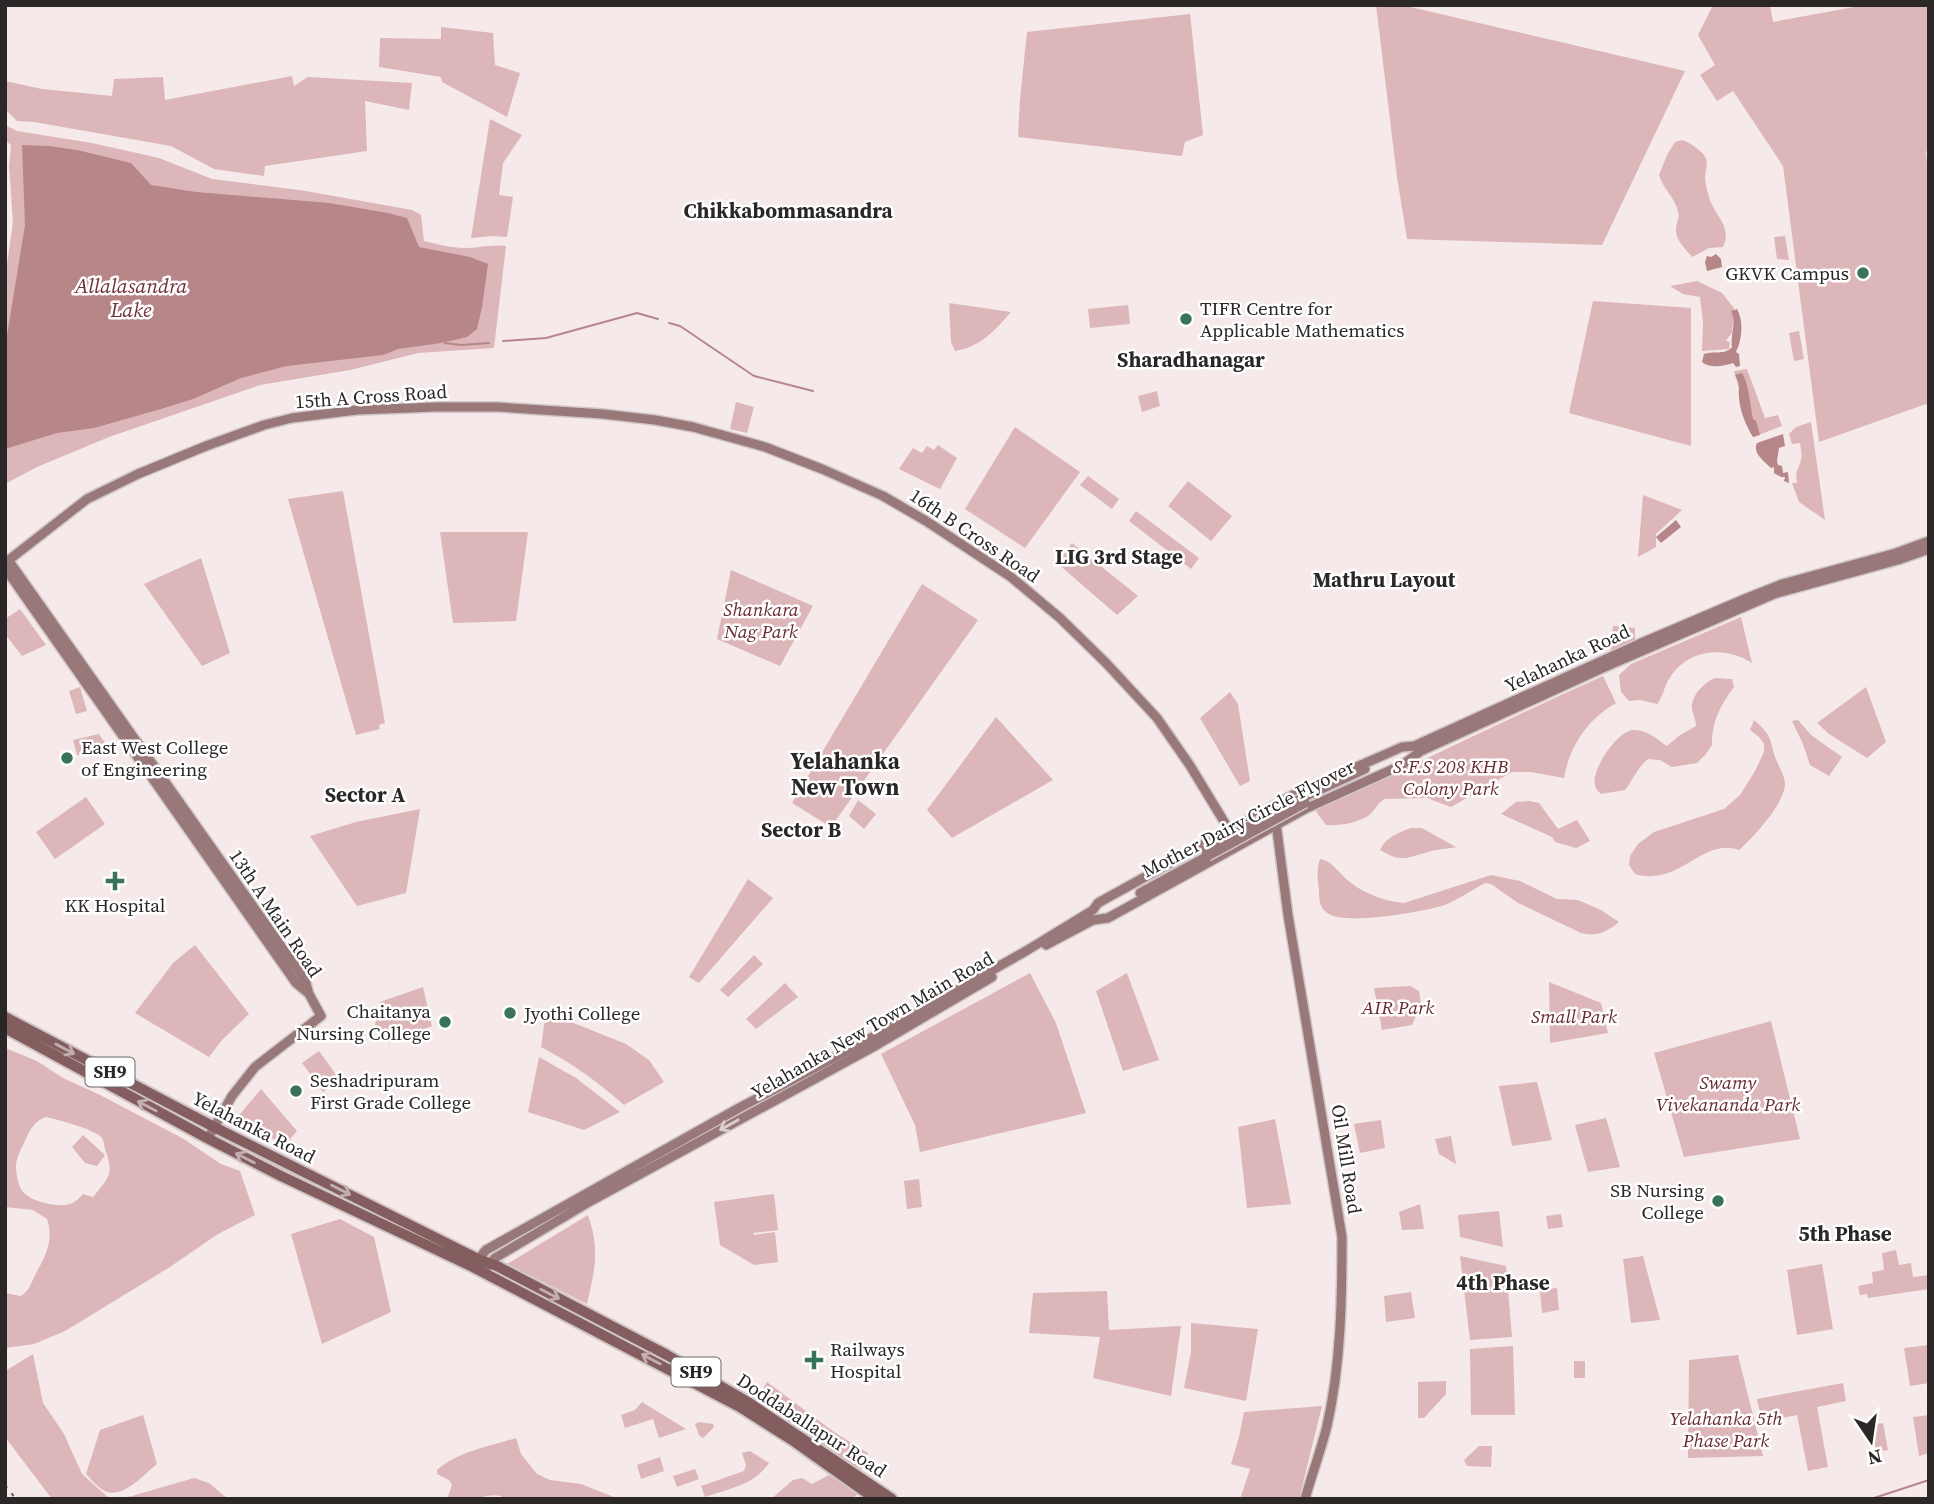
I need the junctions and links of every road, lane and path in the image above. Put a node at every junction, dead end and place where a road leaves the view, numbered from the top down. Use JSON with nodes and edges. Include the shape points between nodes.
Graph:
{"nodes":[{"id":1,"x":646,"y":419,"type":"joint"},
{"id":2,"x":1929,"y":541,"type":"edge"},
{"id":3,"x":1929,"y":550,"type":"edge"},
{"id":4,"x":7,"y":564,"type":"edge"},
{"id":5,"x":1418,"y":749,"type":"junction"},
{"id":6,"x":1269,"y":809,"type":"junction"},
{"id":7,"x":1277,"y":825,"type":"junction"},
{"id":8,"x":1230,"y":830,"type":"junction"},
{"id":9,"x":1240,"y":846,"type":"junction"},
{"id":10,"x":1093,"y":915,"type":"junction"},
{"id":11,"x":5,"y":1017,"type":"edge"},
{"id":12,"x":5,"y":1028,"type":"edge"},
{"id":13,"x":214,"y":1127,"type":"junction"},
{"id":14,"x":207,"y":1138,"type":"junction"},
{"id":15,"x":481,"y":1265,"type":"junction"},
{"id":16,"x":875,"y":1499,"type":"edge"},
{"id":17,"x":892,"y":1499,"type":"edge"},
{"id":18,"x":1305,"y":1499,"type":"edge"}],
"edges":[{"from":1,"to":4,"type":"main road","name":"15th A Cross Road","via":[[456,407],[339,412],[278,421],[206,446],[87,499]]},
{"from":1,"to":8,"type":"main road","name":"16th B Cross Road","via":[[748,441],[822,469],[883,496],[1011,577],[1060,618],[1157,718]]},
{"from":2,"to":5,"type":"main road","name":"Yelahanka Road","via":[[1747,598]]},
{"from":3,"to":5,"type":"main road","name":"Yelahanka Road","via":[[1774,594]]},
{"from":4,"to":13,"type":"main road","name":"13th A Main Road","via":[[321,1016],[255,1067]]},
{"from":5,"to":6,"type":"main road","name":"Yelahanka Road","via":[[1402,747]]},
{"from":5,"to":7,"type":"main road","name":"Yelahanka Road","via":[[1402,765]]},
{"from":5,"to":10,"type":"main road","name":"Mother Dairy Circle Flyover","bridge":true,"via":[[1304,801]]},
{"from":6,"to":7,"type":"main road","name":"Oil Mill Road"},
{"from":6,"to":8,"type":"main road","name":"Yelahanka Road"},
{"from":7,"to":9,"type":"main road","name":"Yelahanka New Town Main Road"},
{"from":7,"to":18,"type":"main road","name":"Oil Mill Road","via":[[1342,1237],[1339,1355],[1327,1426]]},
{"from":8,"to":9,"type":"main road","name":"16th B Cross Road"},
{"from":8,"to":10,"type":"main road","name":"Yelahanka New Town Main Road","via":[[1098,903]]},
{"from":9,"to":10,"type":"main road","name":"Yelahanka New Town Main Road","via":[[1108,918]]},
{"from":10,"to":15,"type":"main road","name":"Yelahanka New Town Main Road","via":[[873,1047]]},
{"from":11,"to":13,"type":"main road","name":"Yelahanka Road","number":"SH9","one_way":true},
{"from":14,"to":12,"type":"main road","name":"Yelahanka Road","number":"SH9","one_way":true},
{"from":13,"to":14,"type":"main road"},
{"from":13,"to":15,"type":"main road","name":"Yelahanka Road","number":"SH9","one_way":true},
{"from":15,"to":14,"type":"main road","name":"Yelahanka Road","number":"SH9","one_way":true},
{"from":16,"to":15,"type":"main road","name":"Doddaballapur Road","number":"SH9","one_way":true,"via":[[740,1407]]},
{"from":15,"to":17,"type":"main road","name":"Doddaballapur Road","number":"SH9","one_way":true,"via":[[497,1266],[748,1402]]}]}
